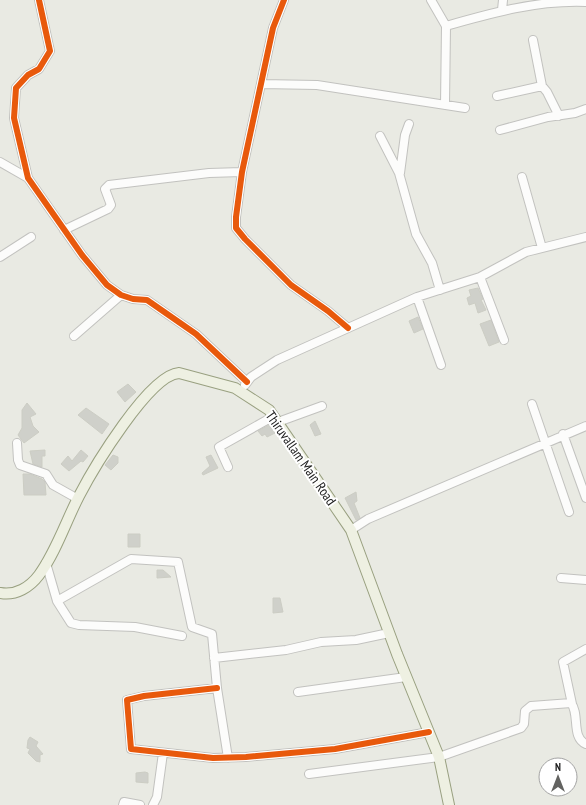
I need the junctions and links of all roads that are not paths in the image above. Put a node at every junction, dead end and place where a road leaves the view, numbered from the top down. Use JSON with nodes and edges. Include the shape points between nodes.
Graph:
{"nodes":[{"id":1,"x":39,"y":0,"type":"edge"},
{"id":2,"x":284,"y":0,"type":"edge"},
{"id":3,"x":432,"y":0,"type":"edge"},
{"id":4,"x":503,"y":0,"type":"edge"},
{"id":5,"x":586,"y":2,"type":"edge"},
{"id":6,"x":502,"y":10,"type":"junction"},
{"id":7,"x":446,"y":26,"type":"junction"},
{"id":8,"x":533,"y":40,"type":"dead end"},
{"id":9,"x":261,"y":84,"type":"junction"},
{"id":10,"x":542,"y":86,"type":"junction"},
{"id":11,"x":497,"y":96,"type":"dead end"},
{"id":12,"x":445,"y":105,"type":"junction"},
{"id":13,"x":465,"y":108,"type":"dead end"},
{"id":14,"x":586,"y":110,"type":"edge"},
{"id":15,"x":559,"y":116,"type":"junction"},
{"id":16,"x":409,"y":124,"type":"dead end"},
{"id":17,"x":500,"y":130,"type":"dead end"},
{"id":18,"x":380,"y":136,"type":"dead end"},
{"id":19,"x":0,"y":162,"type":"edge"},
{"id":20,"x":242,"y":172,"type":"junction"},
{"id":21,"x":400,"y":176,"type":"junction"},
{"id":22,"x":522,"y":177,"type":"dead end"},
{"id":23,"x":28,"y":178,"type":"junction"},
{"id":24,"x":64,"y":230,"type":"junction"},
{"id":25,"x":31,"y":237,"type":"dead end"},
{"id":26,"x":586,"y":237,"type":"edge"},
{"id":27,"x":542,"y":248,"type":"junction"},
{"id":28,"x":0,"y":257,"type":"edge"},
{"id":29,"x":480,"y":278,"type":"junction"},
{"id":30,"x":440,"y":290,"type":"junction"},
{"id":31,"x":121,"y":295,"type":"junction"},
{"id":32,"x":417,"y":297,"type":"junction"},
{"id":33,"x":348,"y":328,"type":"junction"},
{"id":34,"x":74,"y":336,"type":"dead end"},
{"id":35,"x":504,"y":340,"type":"dead end"},
{"id":36,"x":441,"y":365,"type":"dead end"},
{"id":37,"x":244,"y":387,"type":"junction"},
{"id":38,"x":532,"y":404,"type":"dead end"},
{"id":39,"x":322,"y":406,"type":"dead end"},
{"id":40,"x":276,"y":419,"type":"junction"},
{"id":41,"x":586,"y":426,"type":"edge"},
{"id":42,"x":563,"y":434,"type":"junction"},
{"id":43,"x":545,"y":442,"type":"junction"},
{"id":44,"x":17,"y":443,"type":"dead end"},
{"id":45,"x":228,"y":467,"type":"dead end"},
{"id":46,"x":586,"y":498,"type":"edge"},
{"id":47,"x":78,"y":499,"type":"junction"},
{"id":48,"x":568,"y":512,"type":"dead end"},
{"id":49,"x":351,"y":530,"type":"junction"},
{"id":50,"x":46,"y":563,"type":"junction"},
{"id":51,"x":560,"y":578,"type":"dead end"},
{"id":52,"x":586,"y":580,"type":"edge"},
{"id":53,"x":2,"y":595,"type":"edge"},
{"id":54,"x":57,"y":601,"type":"junction"},
{"id":55,"x":389,"y":633,"type":"junction"},
{"id":56,"x":182,"y":636,"type":"dead end"},
{"id":57,"x":586,"y":649,"type":"edge"},
{"id":58,"x":214,"y":658,"type":"junction"},
{"id":59,"x":406,"y":677,"type":"junction"},
{"id":60,"x":217,"y":688,"type":"junction"},
{"id":61,"x":298,"y":692,"type":"dead end"},
{"id":62,"x":572,"y":704,"type":"junction"},
{"id":63,"x":429,"y":732,"type":"junction"},
{"id":64,"x":586,"y":744,"type":"edge"},
{"id":65,"x":162,"y":753,"type":"junction"},
{"id":66,"x":439,"y":757,"type":"junction"},
{"id":67,"x":228,"y":758,"type":"junction"},
{"id":68,"x":309,"y":774,"type":"dead end"},
{"id":69,"x":123,"y":805,"type":"edge"},
{"id":70,"x":140,"y":805,"type":"edge"},
{"id":71,"x":153,"y":805,"type":"edge"},
{"id":72,"x":449,"y":805,"type":"edge"}],
"edges":[{"from":1,"to":23,"type":"street","via":[[50,51],[39,68],[16,88],[14,118]]},
{"from":2,"to":9,"type":"street","via":[[273,28]]},
{"from":3,"to":7,"type":"street"},
{"from":4,"to":6,"type":"street"},
{"from":5,"to":6,"type":"street"},
{"from":6,"to":7,"type":"street"},
{"from":7,"to":12,"type":"street"},
{"from":8,"to":10,"type":"street"},
{"from":9,"to":12,"type":"street","via":[[317,86]]},
{"from":9,"to":20,"type":"street"},
{"from":10,"to":11,"type":"street"},
{"from":10,"to":15,"type":"street"},
{"from":12,"to":13,"type":"street"},
{"from":14,"to":15,"type":"street"},
{"from":15,"to":17,"type":"street"},
{"from":16,"to":21,"type":"street","via":[[401,157]]},
{"from":18,"to":21,"type":"street"},
{"from":19,"to":23,"type":"street"},
{"from":20,"to":24,"type":"street","via":[[109,186],[105,189],[111,205],[108,209]]},
{"from":20,"to":33,"type":"street","via":[[236,217],[238,231],[291,286]]},
{"from":21,"to":30,"type":"street","via":[[416,234],[432,263]]},
{"from":22,"to":27,"type":"street"},
{"from":23,"to":24,"type":"street"},
{"from":24,"to":31,"type":"street","via":[[92,269]]},
{"from":25,"to":28,"type":"street"},
{"from":26,"to":27,"type":"street"},
{"from":27,"to":29,"type":"street","via":[[526,252]]},
{"from":29,"to":30,"type":"street"},
{"from":29,"to":35,"type":"street"},
{"from":30,"to":32,"type":"street"},
{"from":31,"to":34,"type":"street"},
{"from":31,"to":37,"type":"street","via":[[147,300],[196,334]]},
{"from":32,"to":33,"type":"street"},
{"from":32,"to":36,"type":"street"},
{"from":33,"to":37,"type":"street","via":[[276,360]]},
{"from":37,"to":40,"type":"main road","name":"Thiruvallam Main Road"},
{"from":37,"to":47,"type":"main road","name":"Thiruvallam Main Road","via":[[188,374],[173,374],[167,377],[151,390],[116,436]]},
{"from":38,"to":43,"type":"street"},
{"from":39,"to":40,"type":"street"},
{"from":40,"to":45,"type":"street","via":[[219,447]]},
{"from":40,"to":49,"type":"main road","name":"Thiruvallam Main Road"},
{"from":41,"to":42,"type":"street"},
{"from":42,"to":43,"type":"street"},
{"from":42,"to":46,"type":"street"},
{"from":43,"to":48,"type":"street"},
{"from":43,"to":49,"type":"street","via":[[368,519]]},
{"from":44,"to":47,"type":"street","via":[[20,465],[46,474],[53,485]]},
{"from":47,"to":50,"type":"main road","name":"Thiruvallam Main Road"},
{"from":49,"to":55,"type":"main road","name":"Thiruvallam Main Road"},
{"from":50,"to":53,"type":"main road","name":"Thiruvallam Main Road","via":[[27,587],[16,593]]},
{"from":50,"to":54,"type":"street"},
{"from":51,"to":52,"type":"street"},
{"from":54,"to":56,"type":"street","via":[[68,621],[73,624],[136,627]]},
{"from":54,"to":58,"type":"street","via":[[131,559],[178,562],[192,627],[212,634]]},
{"from":55,"to":58,"type":"street","via":[[356,640],[321,642],[286,650]]},
{"from":55,"to":59,"type":"main road","name":"Thiruvallam Main Road"},
{"from":57,"to":62,"type":"street","via":[[563,662]]},
{"from":58,"to":60,"type":"street"},
{"from":59,"to":61,"type":"street"},
{"from":59,"to":63,"type":"main road","name":"Thiruvallam Main Road"},
{"from":60,"to":65,"type":"street","via":[[127,700],[131,749]]},
{"from":60,"to":67,"type":"street"},
{"from":62,"to":64,"type":"street","via":[[579,738]]},
{"from":62,"to":66,"type":"street","via":[[529,706],[524,713],[524,724],[521,728]]},
{"from":63,"to":66,"type":"main road","name":"Thiruvallam Main Road"},
{"from":63,"to":67,"type":"street","via":[[335,749]]},
{"from":65,"to":67,"type":"street"},
{"from":65,"to":71,"type":"street","via":[[157,797]]},
{"from":66,"to":68,"type":"street"},
{"from":66,"to":72,"type":"main road","name":"Thiruvallam Main Road"},
{"from":69,"to":70,"type":"street","via":[[124,802]]}]}
